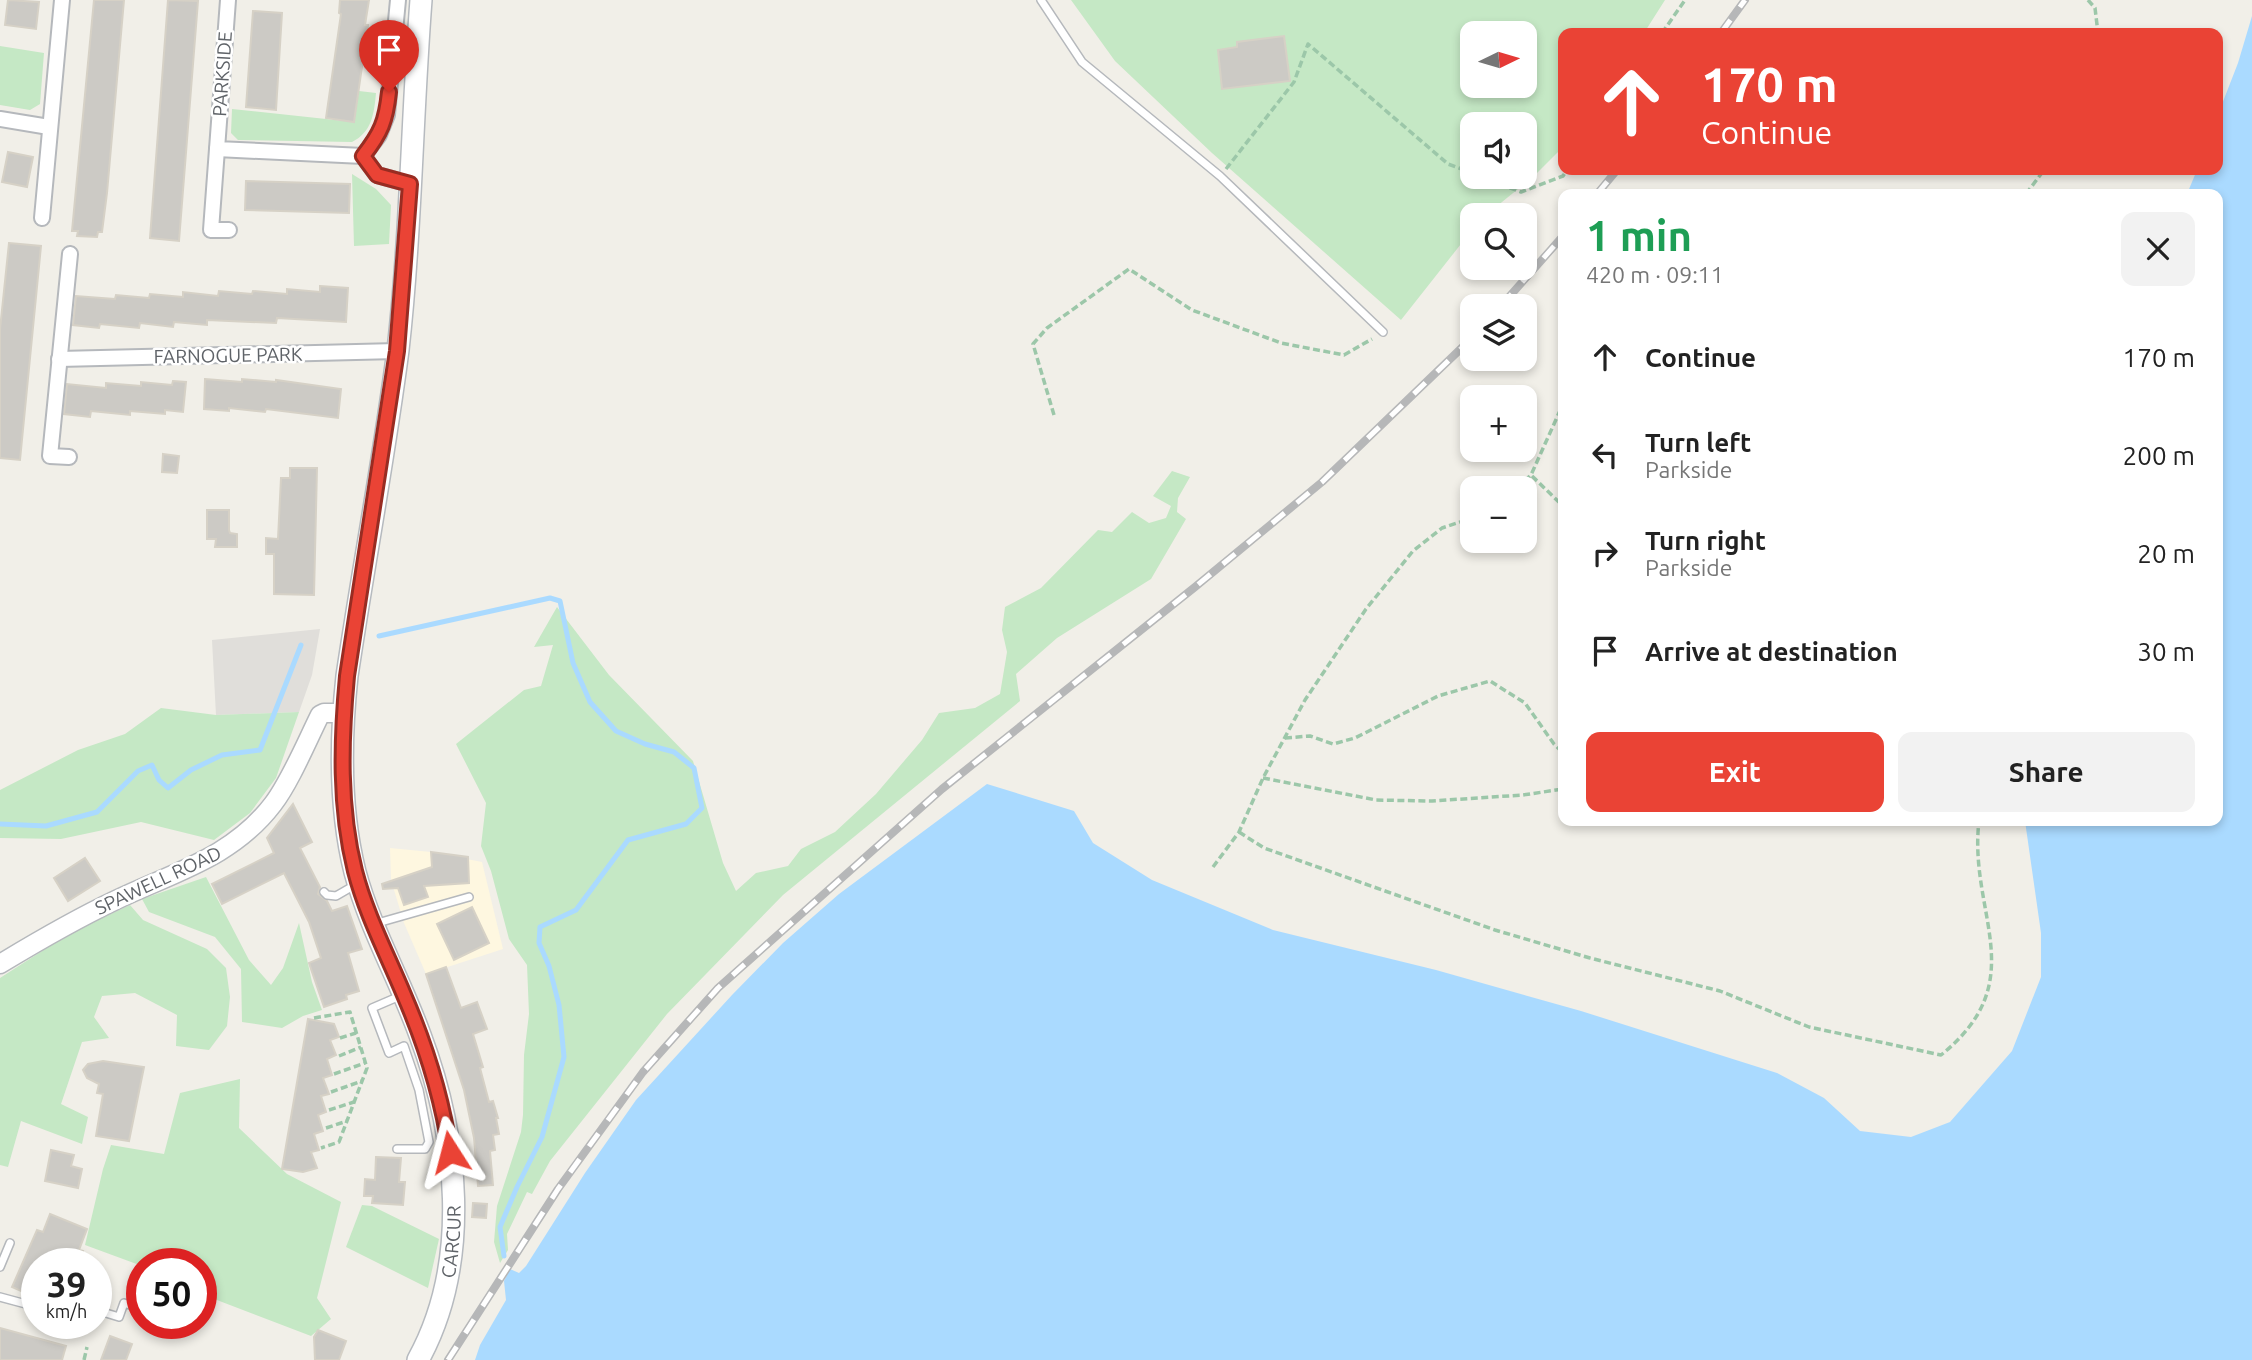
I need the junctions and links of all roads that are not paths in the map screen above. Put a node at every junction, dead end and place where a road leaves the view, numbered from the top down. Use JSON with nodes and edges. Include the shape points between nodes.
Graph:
{"nodes":[{"id":1,"x":62,"y":0,"type":"edge"},
{"id":2,"x":228,"y":0,"type":"edge"},
{"id":3,"x":398,"y":0,"type":"edge"},
{"id":4,"x":421,"y":0,"type":"edge"},
{"id":5,"x":1041,"y":0,"type":"edge"},
{"id":6,"x":0,"y":119,"type":"edge"},
{"id":7,"x":49,"y":127,"type":"junction"},
{"id":8,"x":217,"y":149,"type":"junction"},
{"id":9,"x":363,"y":156,"type":"junction"},
{"id":10,"x":410,"y":184,"type":"junction"},
{"id":11,"x":42,"y":218,"type":"dead end"},
{"id":12,"x":229,"y":230,"type":"dead end"},
{"id":13,"x":70,"y":254,"type":"dead end"},
{"id":14,"x":1383,"y":332,"type":"road end"},
{"id":15,"x":397,"y":351,"type":"junction"},
{"id":16,"x":59,"y":359,"type":"junction"},
{"id":17,"x":69,"y":457,"type":"dead end"},
{"id":18,"x":343,"y":713,"type":"junction"},
{"id":19,"x":359,"y":884,"type":"junction"},
{"id":20,"x":324,"y":892,"type":"dead end"},
{"id":21,"x":469,"y":897,"type":"dead end"},
{"id":22,"x":374,"y":924,"type":"junction"},
{"id":23,"x":0,"y":964,"type":"edge"},
{"id":24,"x":404,"y":995,"type":"junction"},
{"id":25,"x":397,"y":1149,"type":"dead end"},
{"id":26,"x":9,"y":1243,"type":"dead end"},
{"id":27,"x":0,"y":1267,"type":"edge"},
{"id":28,"x":0,"y":1297,"type":"edge"},
{"id":29,"x":21,"y":1303,"type":"edge"},
{"id":30,"x":126,"y":1304,"type":"edge"},
{"id":31,"x":112,"y":1315,"type":"edge"},
{"id":32,"x":418,"y":1360,"type":"edge"}],
"edges":[{"from":1,"to":7,"type":"street"},
{"from":2,"to":8,"type":"street","name":"PARKSIDE"},
{"from":3,"to":9,"type":"street","via":[[387,115]]},
{"from":4,"to":10,"type":"main road","name":"CARCUR"},
{"from":5,"to":14,"type":"lane","via":[[1082,62],[1220,176]]},
{"from":6,"to":7,"type":"street"},
{"from":7,"to":11,"type":"street"},
{"from":8,"to":9,"type":"street"},
{"from":8,"to":12,"type":"street","name":"PARKSIDE","via":[[211,230]]},
{"from":9,"to":10,"type":"street","via":[[377,175]]},
{"from":10,"to":15,"type":"main road","name":"CARCUR"},
{"from":13,"to":16,"type":"street"},
{"from":15,"to":16,"type":"street","name":"FARNOGUE PARK"},
{"from":15,"to":18,"type":"main road","name":"CARCUR"},
{"from":16,"to":17,"type":"street","via":[[50,456]]},
{"from":18,"to":19,"type":"main road","name":"CARCUR","via":[[343,802]]},
{"from":18,"to":23,"type":"street","name":"SPAWELL ROAD","via":[[320,715],[273,804],[238,840],[211,858],[61,927]]},
{"from":19,"to":20,"type":"lane","via":[[336,896]]},
{"from":19,"to":22,"type":"main road","name":"CARCUR"},
{"from":21,"to":22,"type":"lane"},
{"from":22,"to":24,"type":"main road","name":"CARCUR"},
{"from":24,"to":25,"type":"lane","via":[[372,1008],[389,1053],[404,1046],[429,1142],[425,1149]]},
{"from":24,"to":32,"type":"main road","name":"CARCUR","via":[[439,1093],[453,1179],[449,1268]]},
{"from":26,"to":27,"type":"lane"},
{"from":28,"to":29,"type":"lane"},
{"from":30,"to":31,"type":"lane","via":[[119,1317]]}]}
